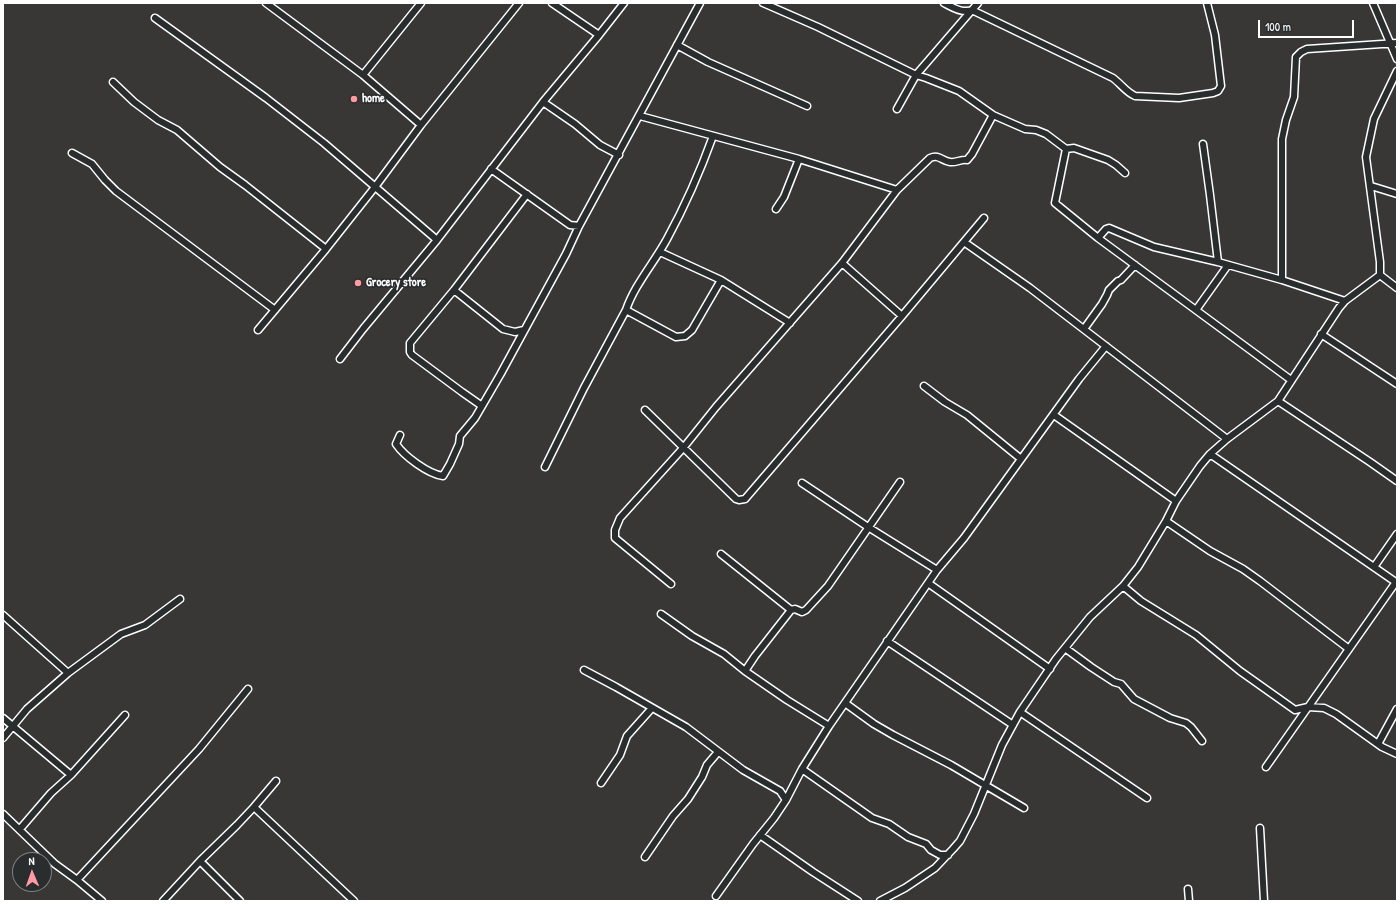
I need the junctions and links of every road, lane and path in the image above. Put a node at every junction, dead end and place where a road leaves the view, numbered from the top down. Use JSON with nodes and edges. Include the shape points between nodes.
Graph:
{"nodes":[{"id":1,"x":266,"y":3,"type":"edge"},
{"id":2,"x":421,"y":3,"type":"edge"},
{"id":3,"x":519,"y":3,"type":"edge"},
{"id":4,"x":552,"y":3,"type":"edge"},
{"id":5,"x":624,"y":3,"type":"edge"},
{"id":6,"x":700,"y":3,"type":"edge"},
{"id":7,"x":763,"y":3,"type":"edge"},
{"id":8,"x":944,"y":3,"type":"edge"},
{"id":9,"x":978,"y":3,"type":"edge"},
{"id":10,"x":1207,"y":3,"type":"edge"},
{"id":11,"x":1373,"y":3,"type":"edge"},
{"id":12,"x":972,"y":10,"type":"junction"},
{"id":13,"x":155,"y":18,"type":"dead end"},
{"id":14,"x":600,"y":35,"type":"junction"},
{"id":15,"x":1394,"y":43,"type":"edge"},
{"id":16,"x":677,"y":45,"type":"junction"},
{"id":17,"x":1397,"y":59,"type":"edge"},
{"id":18,"x":1397,"y":71,"type":"edge"},
{"id":19,"x":916,"y":75,"type":"junction"},
{"id":20,"x":363,"y":76,"type":"junction"},
{"id":21,"x":113,"y":82,"type":"dead end"},
{"id":22,"x":543,"y":102,"type":"junction"},
{"id":23,"x":807,"y":106,"type":"dead end"},
{"id":24,"x":897,"y":109,"type":"dead end"},
{"id":25,"x":993,"y":115,"type":"junction"},
{"id":26,"x":640,"y":116,"type":"junction"},
{"id":27,"x":421,"y":125,"type":"junction"},
{"id":28,"x":712,"y":136,"type":"junction"},
{"id":29,"x":1203,"y":144,"type":"dead end"},
{"id":30,"x":1066,"y":148,"type":"junction"},
{"id":31,"x":72,"y":153,"type":"dead end"},
{"id":32,"x":619,"y":155,"type":"junction"},
{"id":33,"x":799,"y":159,"type":"junction"},
{"id":34,"x":491,"y":169,"type":"junction"},
{"id":35,"x":1125,"y":173,"type":"dead end"},
{"id":36,"x":1371,"y":186,"type":"junction"},
{"id":37,"x":375,"y":187,"type":"junction"},
{"id":38,"x":897,"y":190,"type":"junction"},
{"id":39,"x":527,"y":194,"type":"junction"},
{"id":40,"x":1397,"y":194,"type":"edge"},
{"id":41,"x":776,"y":209,"type":"dead end"},
{"id":42,"x":984,"y":218,"type":"dead end"},
{"id":43,"x":579,"y":226,"type":"junction"},
{"id":44,"x":1098,"y":238,"type":"junction"},
{"id":45,"x":437,"y":240,"type":"junction"},
{"id":46,"x":964,"y":242,"type":"junction"},
{"id":47,"x":326,"y":249,"type":"junction"},
{"id":48,"x":660,"y":252,"type":"junction"},
{"id":49,"x":1218,"y":262,"type":"junction"},
{"id":50,"x":842,"y":263,"type":"junction"},
{"id":51,"x":1135,"y":265,"type":"junction"},
{"id":52,"x":1228,"y":265,"type":"junction"},
{"id":53,"x":1380,"y":276,"type":"junction"},
{"id":54,"x":721,"y":280,"type":"junction"},
{"id":55,"x":1282,"y":280,"type":"junction"},
{"id":56,"x":1397,"y":288,"type":"edge"},
{"id":57,"x":454,"y":290,"type":"junction"},
{"id":58,"x":1344,"y":301,"type":"junction"},
{"id":59,"x":275,"y":310,"type":"junction"},
{"id":60,"x":626,"y":310,"type":"junction"},
{"id":61,"x":1196,"y":310,"type":"junction"},
{"id":62,"x":902,"y":316,"type":"junction"},
{"id":63,"x":790,"y":323,"type":"junction"},
{"id":64,"x":1084,"y":329,"type":"junction"},
{"id":65,"x":258,"y":330,"type":"dead end"},
{"id":66,"x":524,"y":330,"type":"junction"},
{"id":67,"x":1321,"y":334,"type":"junction"},
{"id":68,"x":1106,"y":346,"type":"junction"},
{"id":69,"x":340,"y":359,"type":"dead end"},
{"id":70,"x":1291,"y":380,"type":"junction"},
{"id":71,"x":1397,"y":384,"type":"edge"},
{"id":72,"x":924,"y":386,"type":"dead end"},
{"id":73,"x":1278,"y":401,"type":"junction"},
{"id":74,"x":482,"y":406,"type":"junction"},
{"id":75,"x":645,"y":410,"type":"dead end"},
{"id":76,"x":1054,"y":415,"type":"junction"},
{"id":77,"x":400,"y":435,"type":"dead end"},
{"id":78,"x":1227,"y":438,"type":"junction"},
{"id":79,"x":684,"y":447,"type":"junction"},
{"id":80,"x":1210,"y":454,"type":"junction"},
{"id":81,"x":1021,"y":459,"type":"junction"},
{"id":82,"x":545,"y":468,"type":"dead end"},
{"id":83,"x":1397,"y":481,"type":"edge"},
{"id":84,"x":900,"y":482,"type":"dead end"},
{"id":85,"x":802,"y":484,"type":"dead end"},
{"id":86,"x":1176,"y":501,"type":"junction"},
{"id":87,"x":1166,"y":522,"type":"junction"},
{"id":88,"x":868,"y":527,"type":"junction"},
{"id":89,"x":1397,"y":534,"type":"edge"},
{"id":90,"x":721,"y":554,"type":"dead end"},
{"id":91,"x":1374,"y":567,"type":"junction"},
{"id":92,"x":937,"y":570,"type":"junction"},
{"id":93,"x":928,"y":583,"type":"junction"},
{"id":94,"x":1396,"y":583,"type":"edge"},
{"id":95,"x":671,"y":584,"type":"dead end"},
{"id":96,"x":1123,"y":586,"type":"junction"},
{"id":97,"x":180,"y":599,"type":"dead end"},
{"id":98,"x":791,"y":610,"type":"junction"},
{"id":99,"x":660,"y":614,"type":"dead end"},
{"id":100,"x":3,"y":615,"type":"edge"},
{"id":101,"x":887,"y":641,"type":"junction"},
{"id":102,"x":1065,"y":648,"type":"junction"},
{"id":103,"x":1349,"y":649,"type":"junction"},
{"id":104,"x":1050,"y":669,"type":"junction"},
{"id":105,"x":584,"y":670,"type":"dead end"},
{"id":106,"x":744,"y":672,"type":"junction"},
{"id":107,"x":68,"y":673,"type":"junction"},
{"id":108,"x":248,"y":690,"type":"dead end"},
{"id":109,"x":845,"y":703,"type":"junction"},
{"id":110,"x":1308,"y":707,"type":"junction"},
{"id":111,"x":652,"y":708,"type":"junction"},
{"id":112,"x":1397,"y":709,"type":"edge"},
{"id":113,"x":1020,"y":712,"type":"junction"},
{"id":114,"x":125,"y":715,"type":"dead end"},
{"id":115,"x":3,"y":718,"type":"edge"},
{"id":116,"x":1013,"y":725,"type":"junction"},
{"id":117,"x":829,"y":726,"type":"junction"},
{"id":118,"x":13,"y":727,"type":"junction"},
{"id":119,"x":3,"y":738,"type":"edge"},
{"id":120,"x":1202,"y":741,"type":"dead end"},
{"id":121,"x":1378,"y":744,"type":"junction"},
{"id":122,"x":718,"y":752,"type":"junction"},
{"id":123,"x":1397,"y":754,"type":"edge"},
{"id":124,"x":1266,"y":767,"type":"dead end"},
{"id":125,"x":802,"y":769,"type":"junction"},
{"id":126,"x":71,"y":775,"type":"junction"},
{"id":127,"x":276,"y":781,"type":"dead end"},
{"id":128,"x":601,"y":783,"type":"dead end"},
{"id":129,"x":984,"y":786,"type":"junction"},
{"id":130,"x":792,"y":789,"type":"junction"},
{"id":131,"x":780,"y":791,"type":"junction"},
{"id":132,"x":1147,"y":798,"type":"dead end"},
{"id":133,"x":786,"y":800,"type":"junction"},
{"id":134,"x":254,"y":807,"type":"junction"},
{"id":135,"x":1024,"y":808,"type":"dead end"},
{"id":136,"x":3,"y":814,"type":"edge"},
{"id":137,"x":1260,"y":828,"type":"dead end"},
{"id":138,"x":20,"y":829,"type":"junction"},
{"id":139,"x":760,"y":835,"type":"junction"},
{"id":140,"x":948,"y":855,"type":"junction"},
{"id":141,"x":645,"y":857,"type":"dead end"},
{"id":142,"x":200,"y":861,"type":"junction"},
{"id":143,"x":78,"y":880,"type":"junction"},
{"id":144,"x":1188,"y":889,"type":"dead end"},
{"id":145,"x":716,"y":896,"type":"dead end"},
{"id":146,"x":102,"y":901,"type":"edge"},
{"id":147,"x":163,"y":901,"type":"edge"},
{"id":148,"x":240,"y":901,"type":"edge"},
{"id":149,"x":354,"y":901,"type":"edge"},
{"id":150,"x":858,"y":901,"type":"edge"},
{"id":151,"x":880,"y":901,"type":"edge"},
{"id":152,"x":1188,"y":901,"type":"edge"},
{"id":153,"x":1264,"y":901,"type":"edge"}],
"edges":[{"from":1,"to":20,"type":"street"},
{"from":2,"to":20,"type":"street"},
{"from":3,"to":27,"type":"street"},
{"from":4,"to":14,"type":"street"},
{"from":5,"to":14,"type":"street"},
{"from":6,"to":16,"type":"street"},
{"from":7,"to":19,"type":"street"},
{"from":8,"to":12,"type":"street","via":[[966,12]]},
{"from":9,"to":12,"type":"street"},
{"from":10,"to":12,"type":"street","via":[[1215,35],[1221,86],[1213,93],[1179,98],[1131,94],[1113,78]]},
{"from":11,"to":15,"type":"street"},
{"from":12,"to":19,"type":"street"},
{"from":13,"to":37,"type":"street","via":[[266,98]]},
{"from":14,"to":22,"type":"street"},
{"from":15,"to":17,"type":"street"},
{"from":15,"to":55,"type":"street","via":[[1307,49],[1296,57],[1294,97],[1282,139]]},
{"from":16,"to":23,"type":"street","via":[[708,62]]},
{"from":16,"to":26,"type":"street"},
{"from":18,"to":36,"type":"street","via":[[1374,120],[1366,157]]},
{"from":19,"to":24,"type":"street"},
{"from":19,"to":25,"type":"street","via":[[959,91]]},
{"from":20,"to":27,"type":"street"},
{"from":21,"to":47,"type":"street","via":[[134,102],[177,130],[220,167]]},
{"from":22,"to":32,"type":"street","via":[[600,145]]},
{"from":22,"to":34,"type":"street"},
{"from":25,"to":30,"type":"street","via":[[1026,129],[1046,134]]},
{"from":25,"to":38,"type":"street","via":[[967,160],[950,162],[938,156],[930,158]]},
{"from":26,"to":28,"type":"street"},
{"from":26,"to":32,"type":"street"},
{"from":27,"to":37,"type":"street"},
{"from":28,"to":33,"type":"street"},
{"from":28,"to":48,"type":"street","via":[[692,189]]},
{"from":29,"to":49,"type":"street"},
{"from":30,"to":35,"type":"street","via":[[1074,148],[1108,160]]},
{"from":30,"to":44,"type":"street","via":[[1055,203]]},
{"from":31,"to":59,"type":"street","via":[[92,164],[116,192]]},
{"from":32,"to":43,"type":"street"},
{"from":33,"to":38,"type":"street"},
{"from":33,"to":41,"type":"street","via":[[784,197]]},
{"from":34,"to":39,"type":"street"},
{"from":34,"to":45,"type":"street"},
{"from":36,"to":40,"type":"street"},
{"from":36,"to":53,"type":"street"},
{"from":37,"to":45,"type":"street"},
{"from":37,"to":47,"type":"street"},
{"from":38,"to":50,"type":"street"},
{"from":39,"to":43,"type":"street","via":[[570,226]]},
{"from":39,"to":57,"type":"street"},
{"from":42,"to":46,"type":"street"},
{"from":43,"to":66,"type":"street"},
{"from":44,"to":49,"type":"street","via":[[1109,228],[1154,247]]},
{"from":44,"to":51,"type":"street"},
{"from":45,"to":69,"type":"street"},
{"from":46,"to":62,"type":"street"},
{"from":46,"to":64,"type":"street"},
{"from":47,"to":59,"type":"street"},
{"from":48,"to":54,"type":"street"},
{"from":48,"to":60,"type":"street","via":[[630,297]]},
{"from":49,"to":52,"type":"street"},
{"from":50,"to":62,"type":"street"},
{"from":50,"to":63,"type":"street"},
{"from":51,"to":61,"type":"street"},
{"from":51,"to":64,"type":"street","via":[[1122,280],[1108,290],[1102,304]]},
{"from":52,"to":55,"type":"street"},
{"from":52,"to":61,"type":"street"},
{"from":53,"to":56,"type":"street"},
{"from":53,"to":58,"type":"street"},
{"from":54,"to":60,"type":"street","via":[[692,330],[685,336],[676,337]]},
{"from":54,"to":63,"type":"street"},
{"from":55,"to":58,"type":"street"},
{"from":57,"to":66,"type":"street","via":[[503,329],[515,332]]},
{"from":57,"to":74,"type":"street","via":[[410,343],[410,352]]},
{"from":58,"to":67,"type":"street"},
{"from":59,"to":65,"type":"street"},
{"from":60,"to":82,"type":"street"},
{"from":61,"to":70,"type":"street"},
{"from":62,"to":79,"type":"street","via":[[745,499],[736,499]]},
{"from":63,"to":79,"type":"street"},
{"from":64,"to":68,"type":"street"},
{"from":66,"to":74,"type":"street"},
{"from":67,"to":70,"type":"street"},
{"from":67,"to":71,"type":"street"},
{"from":68,"to":76,"type":"street"},
{"from":68,"to":78,"type":"street"},
{"from":70,"to":73,"type":"street"},
{"from":72,"to":81,"type":"street","via":[[967,415]]},
{"from":73,"to":78,"type":"street"},
{"from":73,"to":83,"type":"street"},
{"from":74,"to":77,"type":"street","via":[[460,436],[456,451],[442,476],[410,459],[400,450],[396,444]]},
{"from":75,"to":79,"type":"street"},
{"from":76,"to":81,"type":"street"},
{"from":76,"to":86,"type":"street"},
{"from":78,"to":80,"type":"street"},
{"from":79,"to":95,"type":"street","via":[[620,518],[614,530],[615,538]]},
{"from":80,"to":86,"type":"street"},
{"from":80,"to":91,"type":"street"},
{"from":81,"to":92,"type":"street","via":[[964,538]]},
{"from":84,"to":88,"type":"street"},
{"from":85,"to":88,"type":"street"},
{"from":86,"to":87,"type":"street"},
{"from":87,"to":96,"type":"street"},
{"from":87,"to":103,"type":"street","via":[[1243,569]]},
{"from":88,"to":92,"type":"street"},
{"from":88,"to":98,"type":"street","via":[[828,586],[806,610]]},
{"from":89,"to":91,"type":"street"},
{"from":90,"to":98,"type":"street"},
{"from":91,"to":94,"type":"street"},
{"from":92,"to":93,"type":"street"},
{"from":93,"to":101,"type":"street"},
{"from":93,"to":104,"type":"street"},
{"from":94,"to":103,"type":"street"},
{"from":96,"to":102,"type":"street","via":[[1090,618]]},
{"from":96,"to":110,"type":"street","via":[[1141,601],[1196,636],[1295,710]]},
{"from":97,"to":107,"type":"street","via":[[145,625],[121,634]]},
{"from":98,"to":106,"type":"street"},
{"from":99,"to":106,"type":"street","via":[[724,654]]},
{"from":100,"to":107,"type":"street"},
{"from":101,"to":109,"type":"street"},
{"from":101,"to":116,"type":"street"},
{"from":102,"to":104,"type":"street"},
{"from":102,"to":120,"type":"street","via":[[1114,682],[1121,684],[1134,699],[1170,718],[1186,723]]},
{"from":103,"to":110,"type":"street"},
{"from":104,"to":113,"type":"street"},
{"from":105,"to":111,"type":"street"},
{"from":106,"to":117,"type":"street"},
{"from":107,"to":118,"type":"street","via":[[34,702]]},
{"from":108,"to":143,"type":"street","via":[[199,749]]},
{"from":109,"to":117,"type":"street"},
{"from":109,"to":129,"type":"street","via":[[881,728],[951,765]]},
{"from":110,"to":121,"type":"street","via":[[1320,707],[1336,714]]},
{"from":110,"to":124,"type":"street"},
{"from":111,"to":122,"type":"street","via":[[686,727]]},
{"from":111,"to":128,"type":"street","via":[[627,736],[620,755]]},
{"from":112,"to":121,"type":"street"},
{"from":113,"to":116,"type":"street"},
{"from":113,"to":132,"type":"street"},
{"from":114,"to":126,"type":"street"},
{"from":115,"to":118,"type":"street"},
{"from":116,"to":129,"type":"street"},
{"from":117,"to":125,"type":"street"},
{"from":118,"to":119,"type":"street"},
{"from":118,"to":126,"type":"street"},
{"from":121,"to":123,"type":"street"},
{"from":122,"to":131,"type":"street"},
{"from":122,"to":141,"type":"street","via":[[707,765],[688,799]]},
{"from":125,"to":130,"type":"street"},
{"from":125,"to":140,"type":"street","via":[[872,818],[926,844],[940,855]]},
{"from":126,"to":138,"type":"street"},
{"from":127,"to":134,"type":"street"},
{"from":129,"to":135,"type":"street"},
{"from":129,"to":140,"type":"street","via":[[974,814],[960,841]]},
{"from":130,"to":131,"type":"street"},
{"from":130,"to":133,"type":"street"},
{"from":131,"to":133,"type":"street"},
{"from":133,"to":139,"type":"street"},
{"from":134,"to":142,"type":"street"},
{"from":134,"to":149,"type":"street"},
{"from":136,"to":138,"type":"street"},
{"from":137,"to":153,"type":"street"},
{"from":138,"to":143,"type":"street","via":[[55,864]]},
{"from":139,"to":145,"type":"street"},
{"from":139,"to":150,"type":"street"},
{"from":140,"to":151,"type":"street","via":[[930,872]]},
{"from":142,"to":147,"type":"street"},
{"from":142,"to":148,"type":"street"},
{"from":143,"to":146,"type":"street"},
{"from":144,"to":152,"type":"street"}]}
